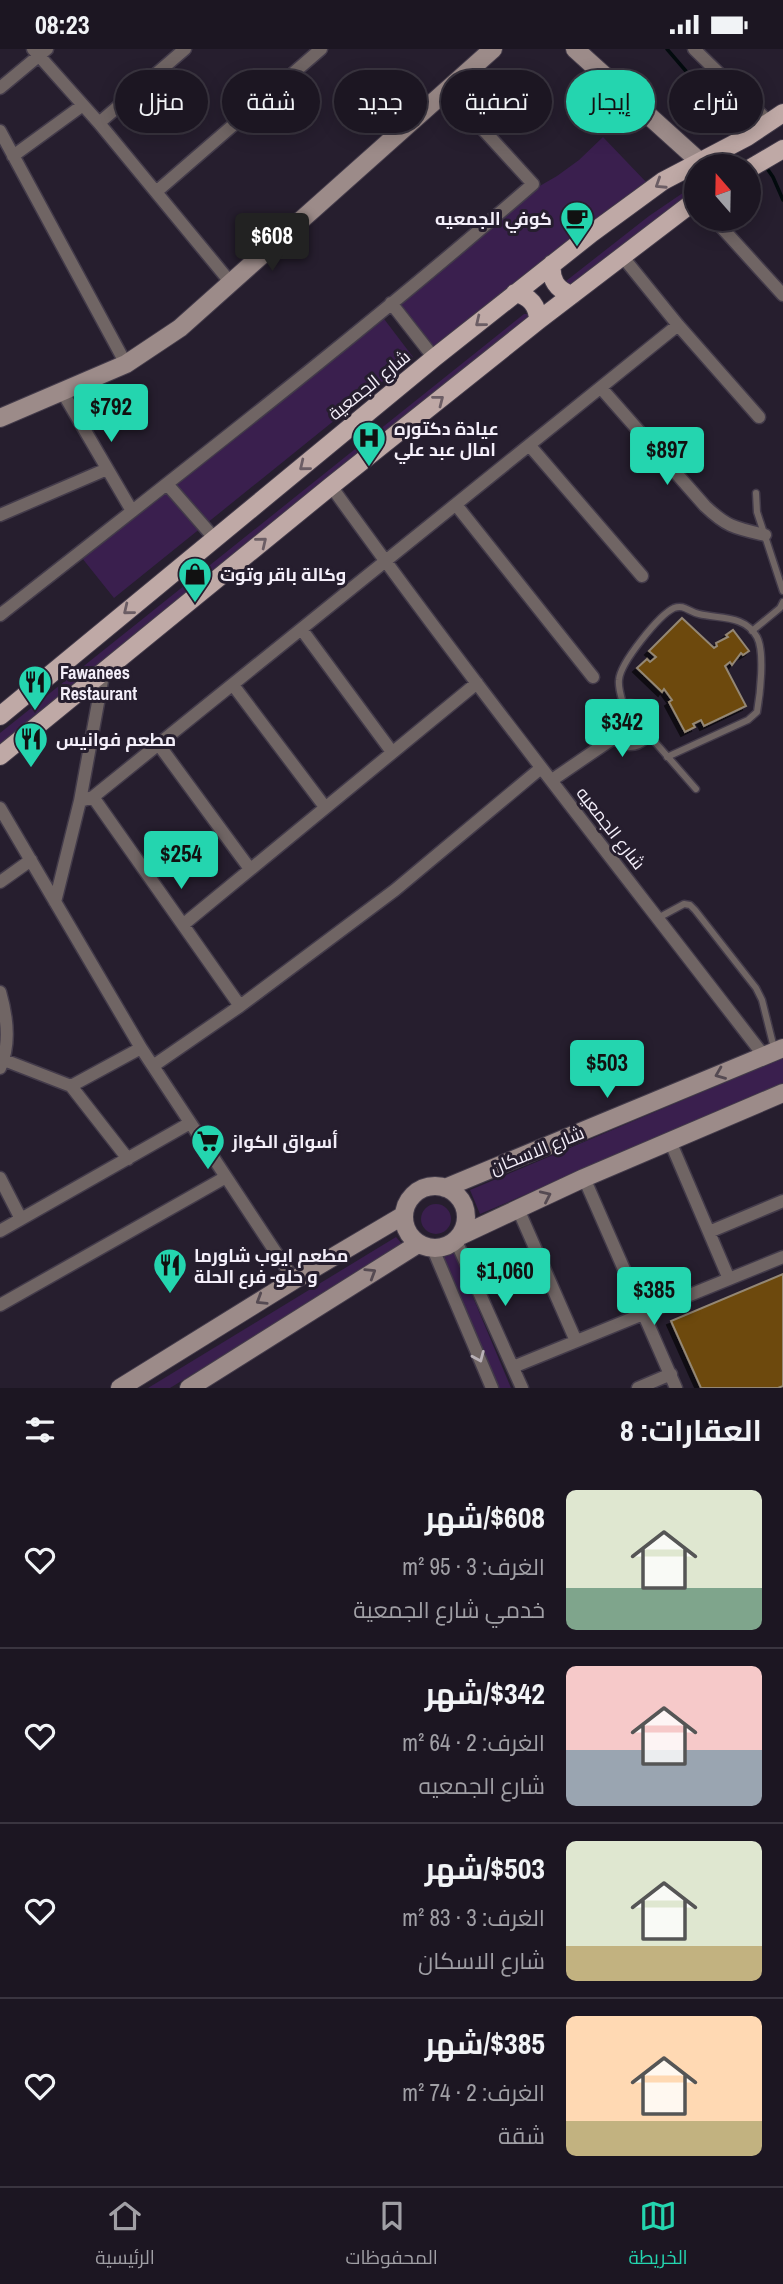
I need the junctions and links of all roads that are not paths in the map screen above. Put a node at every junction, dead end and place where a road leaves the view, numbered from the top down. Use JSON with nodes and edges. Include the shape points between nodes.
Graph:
{"nodes":[{"id":1,"x":185,"y":49,"type":"edge"},
{"id":2,"x":321,"y":49,"type":"edge"},
{"id":3,"x":493,"y":49,"type":"edge"},
{"id":4,"x":575,"y":49,"type":"edge"},
{"id":5,"x":694,"y":49,"type":"edge"},
{"id":6,"x":40,"y":51,"type":"edge"},
{"id":7,"x":469,"y":70,"type":"edge"},
{"id":8,"x":0,"y":88,"type":"edge"},
{"id":9,"x":441,"y":95,"type":"edge"},
{"id":10,"x":83,"y":105,"type":"junction"},
{"id":11,"x":776,"y":118,"type":"edge"},
{"id":12,"x":99,"y":123,"type":"junction"},
{"id":13,"x":0,"y":131,"type":"edge"},
{"id":14,"x":486,"y":133,"type":"edge"},
{"id":15,"x":783,"y":149,"type":"edge"},
{"id":16,"x":691,"y":154,"type":"edge"},
{"id":17,"x":712,"y":154,"type":"edge"},
{"id":18,"x":13,"y":156,"type":"junction"},
{"id":19,"x":761,"y":162,"type":"edge"},
{"id":20,"x":684,"y":169,"type":"edge"},
{"id":21,"x":156,"y":192,"type":"junction"},
{"id":22,"x":684,"y":209,"type":"edge"},
{"id":23,"x":725,"y":231,"type":"edge"},
{"id":24,"x":622,"y":256,"type":"junction"},
{"id":25,"x":552,"y":264,"type":"junction"},
{"id":26,"x":231,"y":283,"type":"junction"},
{"id":27,"x":514,"y":293,"type":"junction"},
{"id":28,"x":572,"y":295,"type":"junction"},
{"id":29,"x":783,"y":295,"type":"edge"},
{"id":30,"x":391,"y":303,"type":"junction"},
{"id":31,"x":538,"y":321,"type":"junction"},
{"id":32,"x":678,"y":325,"type":"junction"},
{"id":33,"x":434,"y":358,"type":"junction"},
{"id":34,"x":126,"y":364,"type":"junction"},
{"id":35,"x":601,"y":388,"type":"junction"},
{"id":36,"x":62,"y":393,"type":"junction"},
{"id":37,"x":760,"y":417,"type":"dead end"},
{"id":38,"x":0,"y":418,"type":"edge"},
{"id":39,"x":530,"y":446,"type":"junction"},
{"id":40,"x":107,"y":469,"type":"junction"},
{"id":41,"x":167,"y":484,"type":"junction"},
{"id":42,"x":331,"y":486,"type":"junction"},
{"id":43,"x":756,"y":493,"type":"dead end"},
{"id":44,"x":457,"y":506,"type":"junction"},
{"id":45,"x":132,"y":511,"type":"junction"},
{"id":46,"x":0,"y":515,"type":"edge"},
{"id":47,"x":765,"y":535,"type":"junction"},
{"id":48,"x":215,"y":539,"type":"junction"},
{"id":49,"x":385,"y":562,"type":"junction"},
{"id":50,"x":642,"y":576,"type":"dead end"},
{"id":51,"x":783,"y":591,"type":"edge"},
{"id":52,"x":783,"y":602,"type":"edge"},
{"id":53,"x":0,"y":615,"type":"edge"},
{"id":54,"x":302,"y":630,"type":"junction"},
{"id":55,"x":752,"y":631,"type":"junction"},
{"id":56,"x":105,"y":669,"type":"junction"},
{"id":57,"x":593,"y":677,"type":"dead end"},
{"id":58,"x":477,"y":683,"type":"junction"},
{"id":59,"x":233,"y":685,"type":"junction"},
{"id":60,"x":624,"y":707,"type":"junction"},
{"id":61,"x":0,"y":716,"type":"edge"},
{"id":62,"x":647,"y":733,"type":"junction"},
{"id":63,"x":615,"y":737,"type":"junction"},
{"id":64,"x":159,"y":745,"type":"junction"},
{"id":65,"x":392,"y":752,"type":"junction"},
{"id":66,"x":0,"y":756,"type":"edge"},
{"id":67,"x":667,"y":757,"type":"junction"},
{"id":68,"x":541,"y":768,"type":"junction"},
{"id":69,"x":552,"y":780,"type":"junction"},
{"id":70,"x":696,"y":789,"type":"dead end"},
{"id":71,"x":93,"y":797,"type":"junction"},
{"id":72,"x":80,"y":801,"type":"junction"},
{"id":73,"x":325,"y":807,"type":"junction"},
{"id":74,"x":0,"y":808,"type":"edge"},
{"id":75,"x":30,"y":860,"type":"junction"},
{"id":76,"x":250,"y":869,"type":"junction"},
{"id":77,"x":0,"y":882,"type":"edge"},
{"id":78,"x":55,"y":902,"type":"junction"},
{"id":79,"x":658,"y":918,"type":"junction"},
{"id":80,"x":184,"y":924,"type":"junction"},
{"id":81,"x":0,"y":992,"type":"edge"},
{"id":82,"x":240,"y":1006,"type":"junction"},
{"id":83,"x":141,"y":1048,"type":"junction"},
{"id":84,"x":774,"y":1052,"type":"edge"},
{"id":85,"x":2,"y":1064,"type":"edge"},
{"id":86,"x":153,"y":1066,"type":"junction"},
{"id":87,"x":71,"y":1086,"type":"junction"},
{"id":88,"x":781,"y":1098,"type":"edge"},
{"id":89,"x":190,"y":1123,"type":"junction"},
{"id":90,"x":670,"y":1141,"type":"junction"},
{"id":91,"x":128,"y":1159,"type":"junction"},
{"id":92,"x":226,"y":1177,"type":"junction"},
{"id":93,"x":0,"y":1178,"type":"edge"},
{"id":94,"x":584,"y":1178,"type":"junction"},
{"id":95,"x":446,"y":1188,"type":"junction"},
{"id":96,"x":783,"y":1201,"type":"edge"},
{"id":97,"x":518,"y":1209,"type":"junction"},
{"id":98,"x":404,"y":1216,"type":"junction"},
{"id":99,"x":20,"y":1219,"type":"junction"},
{"id":100,"x":0,"y":1231,"type":"edge"},
{"id":101,"x":709,"y":1232,"type":"junction"},
{"id":102,"x":459,"y":1238,"type":"junction"},
{"id":103,"x":426,"y":1246,"type":"junction"},
{"id":104,"x":783,"y":1257,"type":"edge"},
{"id":105,"x":729,"y":1279,"type":"junction"},
{"id":106,"x":293,"y":1280,"type":"junction"},
{"id":107,"x":0,"y":1305,"type":"edge"},
{"id":108,"x":645,"y":1313,"type":"junction"},
{"id":109,"x":576,"y":1341,"type":"junction"},
{"id":110,"x":513,"y":1367,"type":"junction"},
{"id":111,"x":671,"y":1374,"type":"junction"},
{"id":112,"x":120,"y":1388,"type":"edge"},
{"id":113,"x":189,"y":1388,"type":"edge"},
{"id":114,"x":492,"y":1388,"type":"edge"},
{"id":115,"x":522,"y":1388,"type":"edge"},
{"id":116,"x":638,"y":1388,"type":"edge"},
{"id":117,"x":676,"y":1388,"type":"edge"}],
"edges":[{"from":1,"to":12,"type":"street"},
{"from":2,"to":21,"type":"street"},
{"from":3,"to":7,"type":"main road"},
{"from":4,"to":16,"type":"main road"},
{"from":5,"to":11,"type":"street"},
{"from":6,"to":8,"type":"street"},
{"from":6,"to":10,"type":"street"},
{"from":9,"to":26,"type":"main road"},
{"from":10,"to":12,"type":"street"},
{"from":10,"to":18,"type":"street"},
{"from":11,"to":17,"type":"main road","name":"شارع الجمعية"},
{"from":12,"to":21,"type":"street"},
{"from":13,"to":18,"type":"street"},
{"from":14,"to":30,"type":"street","via":[[533,184]]},
{"from":15,"to":19,"type":"main road"},
{"from":18,"to":34,"type":"street"},
{"from":20,"to":25,"type":"main road","name":"شارع الجمعية","one_way":true},
{"from":21,"to":26,"type":"street"},
{"from":22,"to":24,"type":"main road"},
{"from":23,"to":29,"type":"street"},
{"from":24,"to":28,"type":"main road"},
{"from":24,"to":32,"type":"street"},
{"from":25,"to":27,"type":"main road","name":"شارع الجمعية"},
{"from":25,"to":28,"type":"main road","via":[[555,284]]},
{"from":26,"to":34,"type":"main road","via":[[180,328]]},
{"from":27,"to":31,"type":"main road","via":[[533,302]]},
{"from":27,"to":33,"type":"main road","name":"شارع الجمعية","one_way":true},
{"from":28,"to":31,"type":"main road"},
{"from":30,"to":33,"type":"street"},
{"from":30,"to":41,"type":"street"},
{"from":42,"to":31,"type":"main road","one_way":true},
{"from":32,"to":35,"type":"street"},
{"from":32,"to":37,"type":"street"},
{"from":33,"to":48,"type":"main road","name":"شارع الجمعية","one_way":true},
{"from":34,"to":36,"type":"main road"},
{"from":35,"to":39,"type":"street"},
{"from":35,"to":47,"type":"street","via":[[720,520]]},
{"from":36,"to":38,"type":"main road"},
{"from":36,"to":40,"type":"street"},
{"from":39,"to":44,"type":"street"},
{"from":39,"to":50,"type":"street"},
{"from":40,"to":45,"type":"street"},
{"from":40,"to":46,"type":"street"},
{"from":41,"to":45,"type":"street"},
{"from":41,"to":48,"type":"street"},
{"from":42,"to":49,"type":"street","name":"شارع الجمعيه"},
{"from":56,"to":42,"type":"main road","one_way":true},
{"from":43,"to":47,"type":"lane"},
{"from":44,"to":49,"type":"street"},
{"from":44,"to":57,"type":"street"},
{"from":45,"to":53,"type":"street"},
{"from":47,"to":51,"type":"lane"},
{"from":48,"to":61,"type":"main road","name":"شارع الجمعية","one_way":true},
{"from":49,"to":54,"type":"street"},
{"from":49,"to":58,"type":"street","name":"شارع الجمعيه"},
{"from":52,"to":55,"type":"lane"},
{"from":54,"to":59,"type":"street"},
{"from":54,"to":65,"type":"street"},
{"from":55,"to":60,"type":"lane","via":[[727,617],[675,607],[635,648],[620,673]]},
{"from":55,"to":67,"type":"lane","via":[[762,664],[757,712]]},
{"from":56,"to":66,"type":"main road"},
{"from":56,"to":72,"type":"street"},
{"from":58,"to":65,"type":"street"},
{"from":58,"to":68,"type":"street","name":"شارع الجمعيه"},
{"from":59,"to":64,"type":"street"},
{"from":59,"to":73,"type":"street"},
{"from":60,"to":62,"type":"street","via":[[634,706],[645,713]]},
{"from":60,"to":63,"type":"street","via":[[611,722]]},
{"from":62,"to":63,"type":"street","via":[[634,743]]},
{"from":62,"to":67,"type":"lane"},
{"from":63,"to":69,"type":"street"},
{"from":64,"to":71,"type":"street"},
{"from":64,"to":76,"type":"street"},
{"from":65,"to":73,"type":"street"},
{"from":67,"to":70,"type":"lane"},
{"from":68,"to":69,"type":"street","name":"شارع الجمعيه"},
{"from":68,"to":82,"type":"street","via":[[395,890]]},
{"from":69,"to":79,"type":"street","name":"شارع الجمعيه"},
{"from":71,"to":72,"type":"street"},
{"from":71,"to":80,"type":"street"},
{"from":72,"to":78,"type":"street"},
{"from":73,"to":76,"type":"street"},
{"from":74,"to":75,"type":"street"},
{"from":75,"to":77,"type":"street"},
{"from":75,"to":78,"type":"street"},
{"from":76,"to":80,"type":"street"},
{"from":78,"to":83,"type":"street"},
{"from":79,"to":84,"type":"street","name":"شارع الجمعيه"},
{"from":79,"to":84,"type":"lane","via":[[684,904],[695,910],[756,989]]},
{"from":80,"to":82,"type":"street"},
{"from":81,"to":85,"type":"street","via":[[7,1034]]},
{"from":82,"to":86,"type":"street"},
{"from":83,"to":86,"type":"street"},
{"from":83,"to":87,"type":"street"},
{"from":84,"to":95,"type":"main road","name":"شارع الاسكان","one_way":true},
{"from":85,"to":87,"type":"street"},
{"from":86,"to":89,"type":"street"},
{"from":87,"to":91,"type":"street"},
{"from":88,"to":90,"type":"main road"},
{"from":89,"to":91,"type":"street"},
{"from":89,"to":92,"type":"street"},
{"from":90,"to":94,"type":"main road"},
{"from":90,"to":101,"type":"street"},
{"from":91,"to":99,"type":"street"},
{"from":92,"to":106,"type":"street"},
{"from":92,"to":107,"type":"street"},
{"from":93,"to":99,"type":"street"},
{"from":97,"to":94,"type":"main road","one_way":true},
{"from":94,"to":108,"type":"street"},
{"from":95,"to":98,"type":"main road","via":[[429,1187],[414,1194]]},
{"from":95,"to":102,"type":"main road","via":[[459,1196],[466,1211],[466,1227]]},
{"from":96,"to":101,"type":"street"},
{"from":97,"to":102,"type":"main road"},
{"from":97,"to":109,"type":"street"},
{"from":98,"to":103,"type":"main road","via":[[407,1231]]},
{"from":98,"to":106,"type":"main road"},
{"from":99,"to":100,"type":"street"},
{"from":101,"to":105,"type":"street"},
{"from":102,"to":103,"type":"main road","via":[[442,1248]]},
{"from":102,"to":110,"type":"street"},
{"from":113,"to":103,"type":"main road","one_way":true},
{"from":103,"to":114,"type":"street","one_way":true},
{"from":104,"to":105,"type":"street"},
{"from":105,"to":108,"type":"street"},
{"from":106,"to":112,"type":"main road","one_way":true},
{"from":108,"to":109,"type":"street"},
{"from":108,"to":111,"type":"street"},
{"from":109,"to":110,"type":"street"},
{"from":110,"to":115,"type":"street"},
{"from":111,"to":116,"type":"street"},
{"from":111,"to":117,"type":"street"}]}
